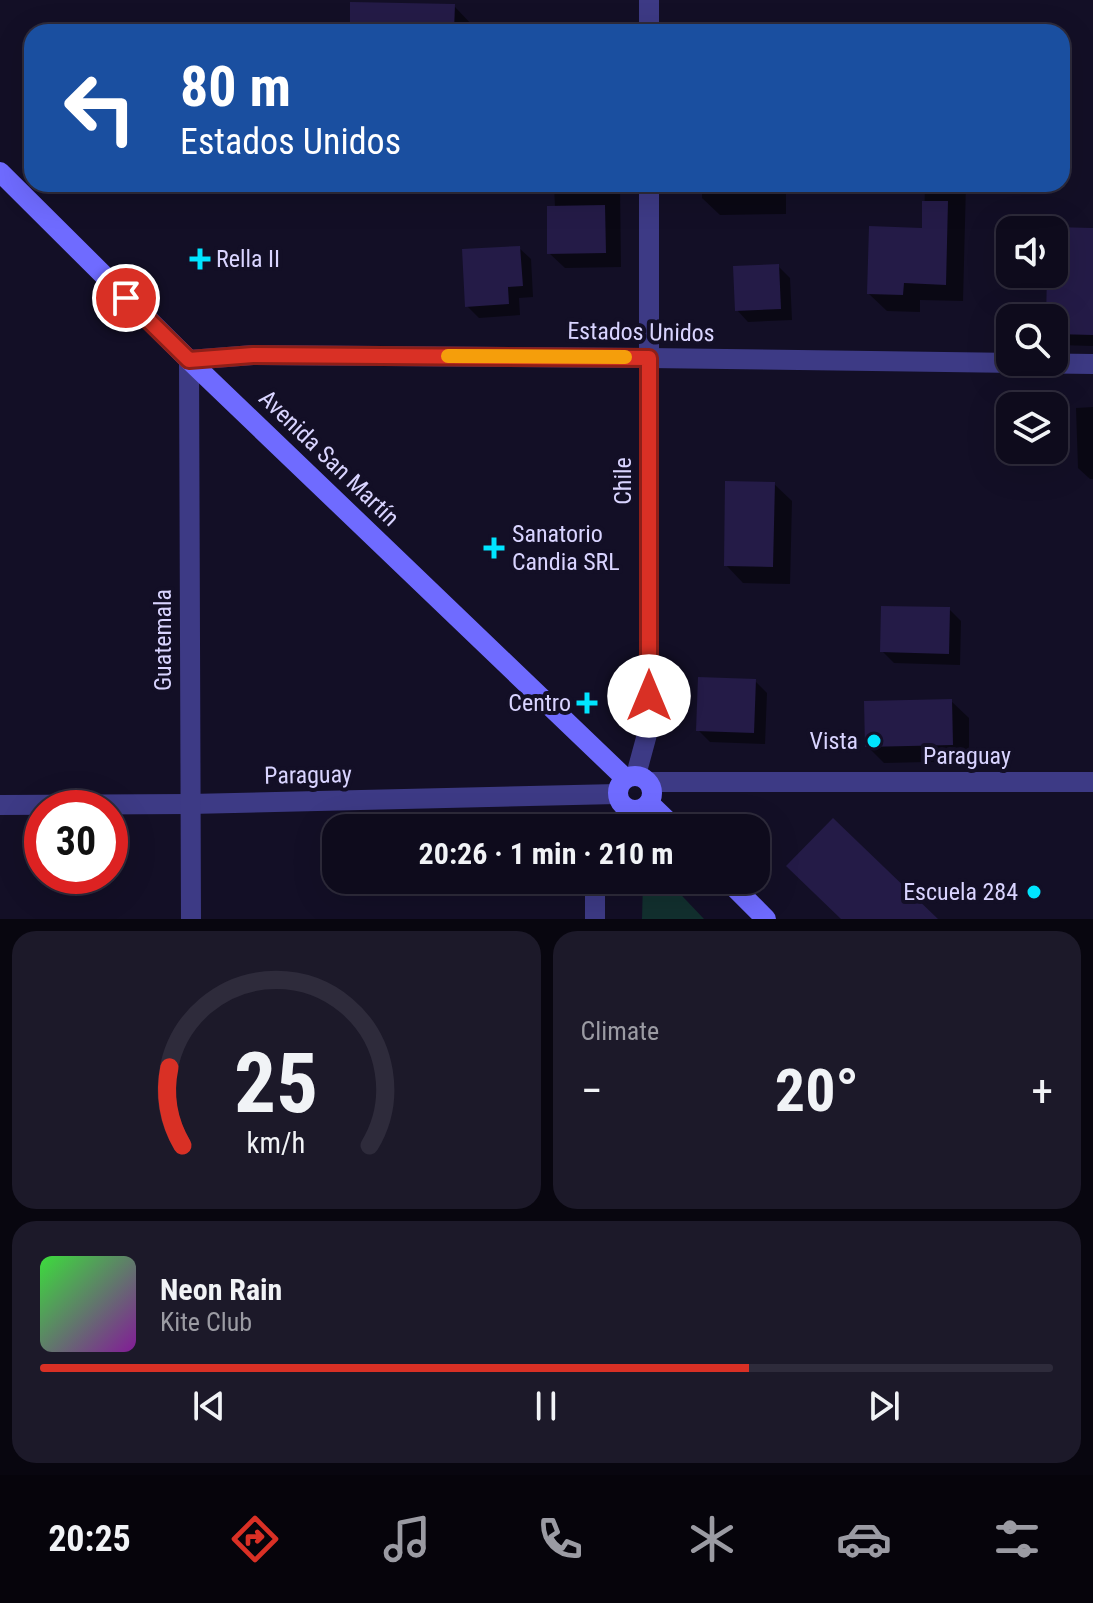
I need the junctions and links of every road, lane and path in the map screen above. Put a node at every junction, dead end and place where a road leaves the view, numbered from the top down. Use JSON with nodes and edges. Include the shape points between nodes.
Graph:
{"nodes":[{"id":1,"x":649,"y":0,"type":"edge"},
{"id":2,"x":649,"y":24,"type":"edge"},
{"id":3,"x":0,"y":172,"type":"edge"},
{"id":4,"x":649,"y":192,"type":"edge"},
{"id":5,"x":649,"y":358,"type":"junction"},
{"id":6,"x":189,"y":360,"type":"junction"},
{"id":7,"x":1093,"y":364,"type":"edge"},
{"id":8,"x":1093,"y":782,"type":"edge"},
{"id":9,"x":635,"y":790,"type":"junction"},
{"id":10,"x":190,"y":804,"type":"junction"},
{"id":11,"x":0,"y":805,"type":"edge"},
{"id":12,"x":627,"y":814,"type":"edge"},
{"id":13,"x":660,"y":814,"type":"edge"},
{"id":14,"x":595,"y":894,"type":"edge"},
{"id":15,"x":741,"y":894,"type":"edge"},
{"id":16,"x":191,"y":919,"type":"edge"},
{"id":17,"x":595,"y":919,"type":"edge"},
{"id":18,"x":766,"y":919,"type":"edge"}],
"edges":[{"from":1,"to":2,"type":"street"},
{"from":3,"to":6,"type":"main road","name":"Avenida San Martín"},
{"from":4,"to":5,"type":"street","name":"Chile"},
{"from":5,"to":6,"type":"street","name":"Estados Unidos","via":[[253,355]]},
{"from":5,"to":7,"type":"street","name":"Estados Unidos"},
{"from":5,"to":9,"type":"street","name":"Chile","via":[[649,727]]},
{"from":6,"to":9,"type":"main road","name":"Avenida San Martín"},
{"from":6,"to":10,"type":"street","name":"Guatemala"},
{"from":8,"to":9,"type":"street","name":"Paraguay"},
{"from":9,"to":10,"type":"street","name":"Paraguay"},
{"from":9,"to":12,"type":"street","name":"Chile"},
{"from":9,"to":13,"type":"main road","name":"Avenida San Martín"},
{"from":10,"to":11,"type":"street","name":"Paraguay"},
{"from":10,"to":16,"type":"street","name":"Guatemala"},
{"from":14,"to":17,"type":"street"},
{"from":15,"to":18,"type":"main road"}]}
